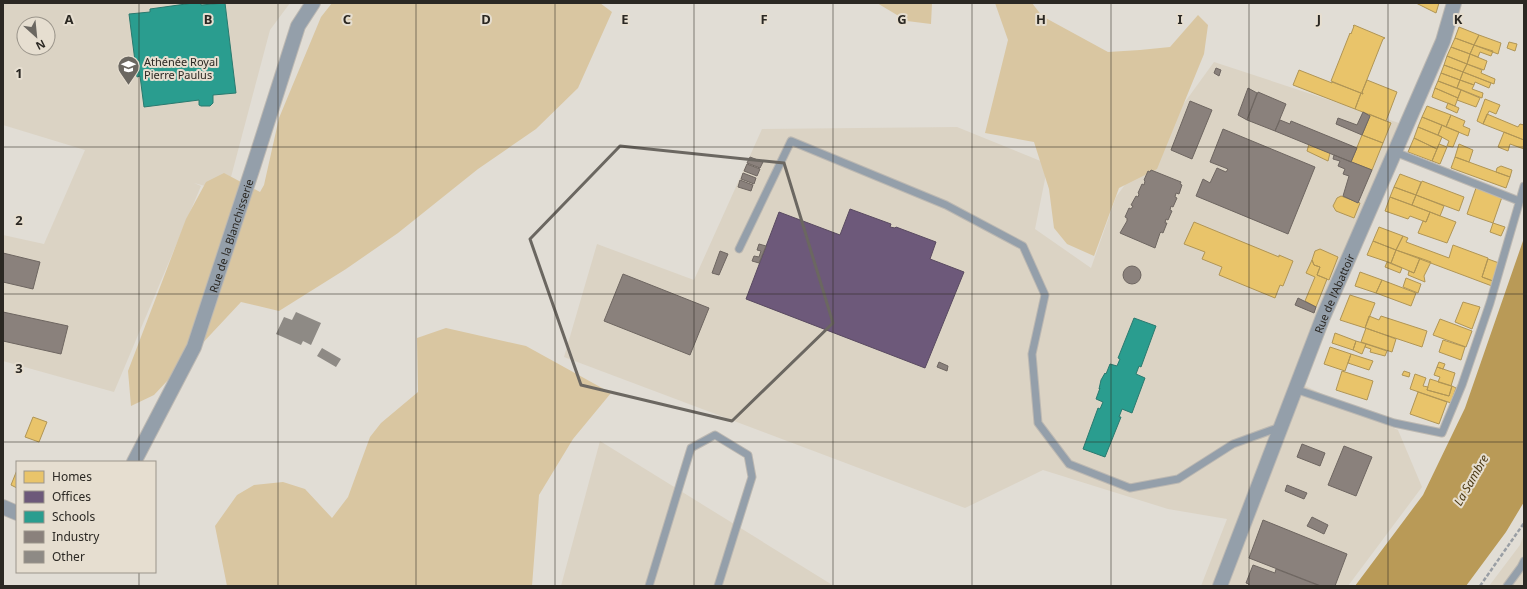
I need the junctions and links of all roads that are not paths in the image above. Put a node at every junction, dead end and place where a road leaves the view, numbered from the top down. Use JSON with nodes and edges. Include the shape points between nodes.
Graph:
{"nodes":[{"id":1,"x":314,"y":3,"type":"edge"},
{"id":2,"x":1454,"y":3,"type":"edge"},
{"id":3,"x":1394,"y":152,"type":"junction"},
{"id":4,"x":1524,"y":186,"type":"edge"},
{"id":5,"x":1519,"y":200,"type":"junction"},
{"id":6,"x":739,"y":249,"type":"dead end"},
{"id":7,"x":1295,"y":389,"type":"junction"},
{"id":8,"x":1281,"y":427,"type":"junction"},
{"id":9,"x":135,"y":461,"type":"edge"},
{"id":10,"x":3,"y":507,"type":"edge"},
{"id":11,"x":16,"y":513,"type":"edge"},
{"id":12,"x":1524,"y":561,"type":"edge"},
{"id":13,"x":649,"y":586,"type":"edge"},
{"id":14,"x":718,"y":586,"type":"edge"},
{"id":15,"x":1220,"y":586,"type":"edge"},
{"id":16,"x":1507,"y":586,"type":"edge"}],
"edges":[{"from":1,"to":9,"type":"street","name":"Rue de la Blanchisserie","via":[[298,26],[194,347]]},
{"from":2,"to":3,"type":"street","name":"Rue de l'Abattoir","via":[[1443,41]]},
{"from":3,"to":5,"type":"lane"},
{"from":3,"to":7,"type":"street","name":"Rue de l'Abattoir"},
{"from":4,"to":5,"type":"lane"},
{"from":5,"to":7,"type":"lane","via":[[1490,303],[1462,385],[1442,433],[1394,423]]},
{"from":6,"to":8,"type":"lane","via":[[791,141],[946,205],[1023,246],[1045,295],[1032,354],[1038,423],[1069,464],[1130,488],[1178,479],[1233,444]]},
{"from":7,"to":8,"type":"street","name":"Rue de l'Abattoir"},
{"from":8,"to":15,"type":"street","name":"Rue de l'Abattoir"},
{"from":10,"to":11,"type":"street"},
{"from":12,"to":16,"type":"lane"},
{"from":13,"to":14,"type":"lane","via":[[691,448],[715,435],[748,454],[752,477]]}]}
